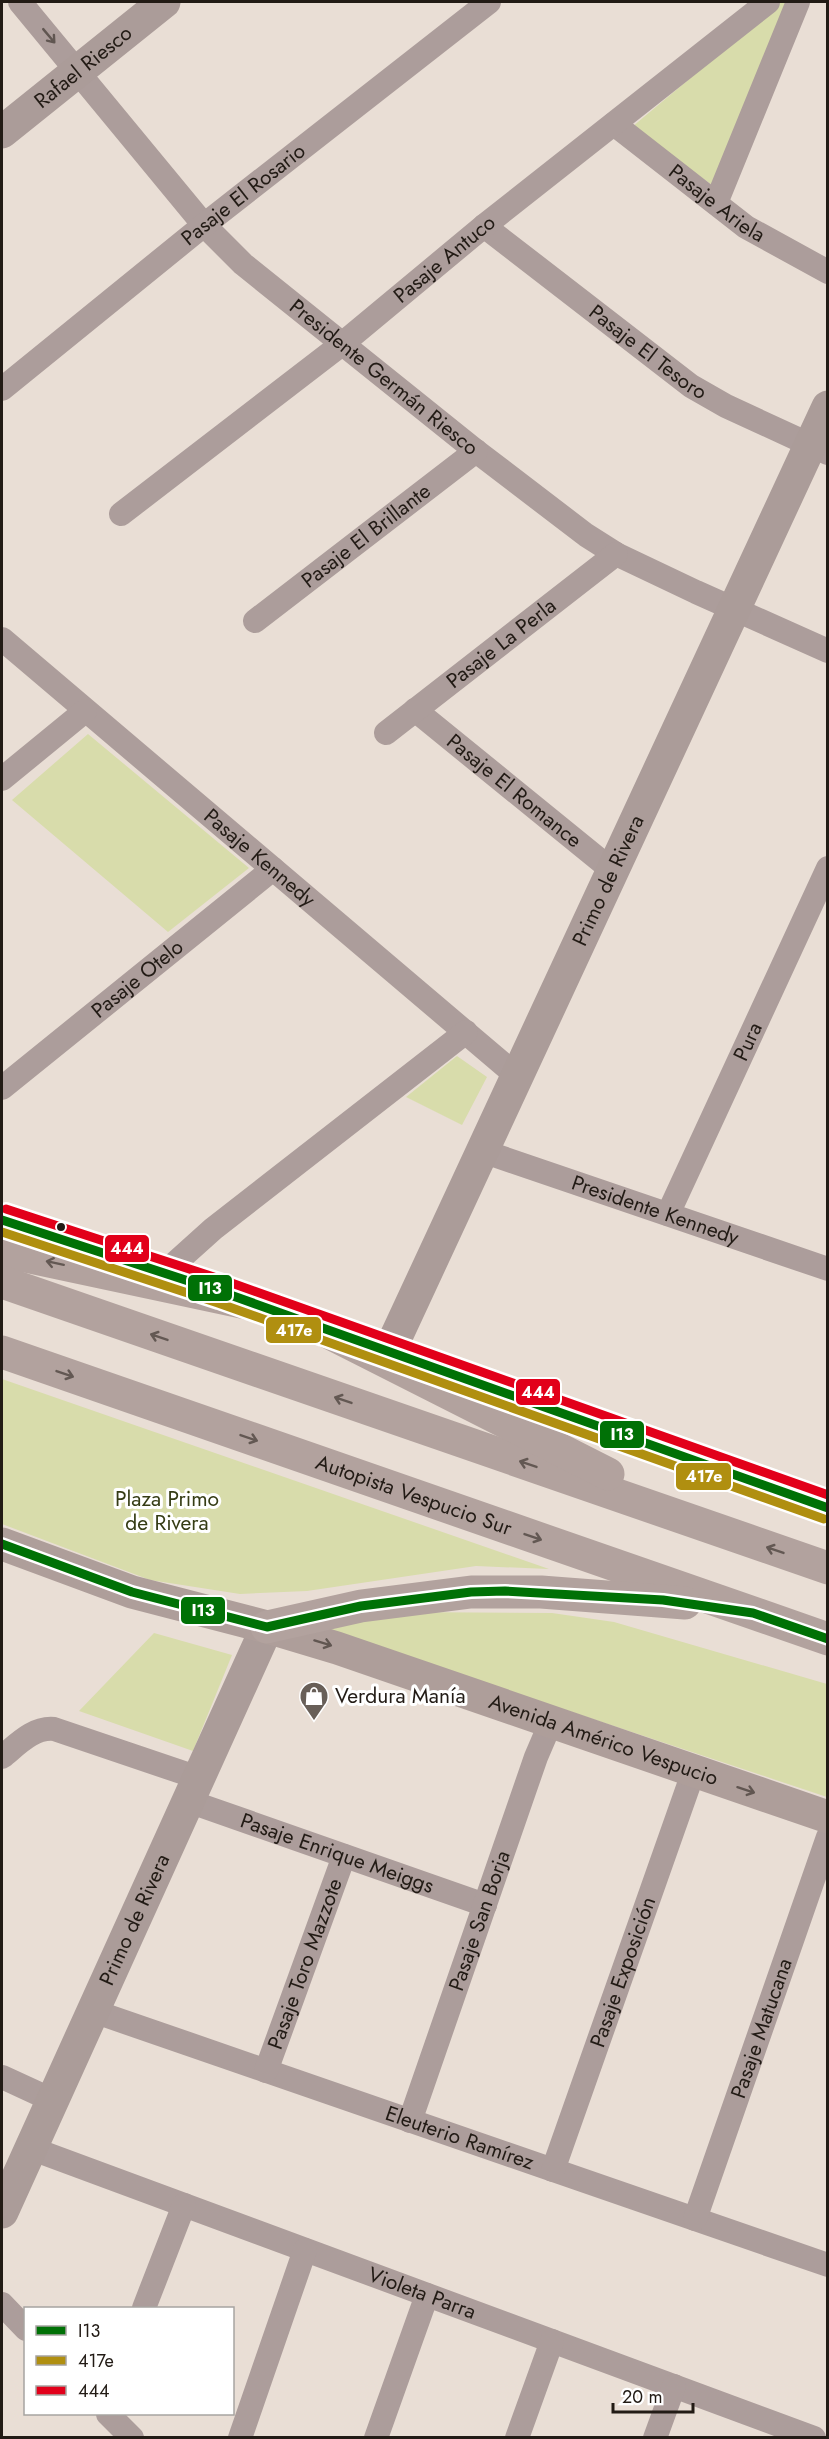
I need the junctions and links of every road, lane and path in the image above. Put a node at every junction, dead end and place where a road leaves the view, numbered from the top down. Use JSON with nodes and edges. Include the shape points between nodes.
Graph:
{"nodes":[{"id":1,"x":20,"y":2,"type":"edge"},
{"id":2,"x":164,"y":2,"type":"edge"},
{"id":3,"x":489,"y":2,"type":"edge"},
{"id":4,"x":768,"y":2,"type":"edge"},
{"id":5,"x":798,"y":2,"type":"edge"},
{"id":6,"x":77,"y":71,"type":"junction"},
{"id":7,"x":614,"y":124,"type":"junction"},
{"id":8,"x":2,"y":132,"type":"edge"},
{"id":9,"x":716,"y":203,"type":"junction"},
{"id":10,"x":204,"y":225,"type":"junction"},
{"id":11,"x":484,"y":226,"type":"junction"},
{"id":12,"x":828,"y":272,"type":"edge"},
{"id":13,"x":342,"y":344,"type":"junction"},
{"id":14,"x":2,"y":389,"type":"edge"},
{"id":15,"x":828,"y":407,"type":"edge"},
{"id":16,"x":819,"y":449,"type":"edge"},
{"id":17,"x":476,"y":451,"type":"junction"},
{"id":18,"x":121,"y":514,"type":"dead end"},
{"id":19,"x":616,"y":554,"type":"junction"},
{"id":20,"x":734,"y":609,"type":"junction"},
{"id":21,"x":255,"y":621,"type":"dead end"},
{"id":22,"x":2,"y":639,"type":"edge"},
{"id":23,"x":828,"y":651,"type":"edge"},
{"id":24,"x":415,"y":710,"type":"junction"},
{"id":25,"x":86,"y":711,"type":"junction"},
{"id":26,"x":386,"y":733,"type":"dead end"},
{"id":27,"x":2,"y":779,"type":"edge"},
{"id":28,"x":828,"y":868,"type":"edge"},
{"id":29,"x":273,"y":869,"type":"junction"},
{"id":30,"x":613,"y":871,"type":"junction"},
{"id":31,"x":466,"y":1032,"type":"junction"},
{"id":32,"x":517,"y":1076,"type":"junction"},
{"id":33,"x":2,"y":1088,"type":"edge"},
{"id":34,"x":482,"y":1151,"type":"junction"},
{"id":35,"x":668,"y":1214,"type":"junction"},
{"id":36,"x":2,"y":1220,"type":"edge"},
{"id":37,"x":2,"y":1251,"type":"edge"},
{"id":38,"x":828,"y":1269,"type":"edge"},
{"id":39,"x":163,"y":1274,"type":"junction"},
{"id":40,"x":2,"y":1282,"type":"edge"},
{"id":41,"x":256,"y":1305,"type":"junction"},
{"id":42,"x":312,"y":1324,"type":"junction"},
{"id":43,"x":2,"y":1352,"type":"edge"},
{"id":44,"x":389,"y":1352,"type":"junction"},
{"id":45,"x":828,"y":1509,"type":"edge"},
{"id":46,"x":722,"y":1532,"type":"junction"},
{"id":47,"x":2,"y":1544,"type":"edge"},
{"id":48,"x":828,"y":1568,"type":"edge"},
{"id":49,"x":753,"y":1613,"type":"junction"},
{"id":50,"x":267,"y":1627,"type":"junction"},
{"id":51,"x":828,"y":1639,"type":"edge"},
{"id":52,"x":551,"y":1722,"type":"junction"},
{"id":53,"x":2,"y":1757,"type":"edge"},
{"id":54,"x":693,"y":1773,"type":"junction"},
{"id":55,"x":194,"y":1790,"type":"junction"},
{"id":56,"x":828,"y":1817,"type":"edge"},
{"id":57,"x":828,"y":1837,"type":"edge"},
{"id":58,"x":344,"y":1856,"type":"junction"},
{"id":59,"x":484,"y":1905,"type":"junction"},
{"id":60,"x":93,"y":2011,"type":"junction"},
{"id":61,"x":266,"y":2071,"type":"junction"},
{"id":62,"x":2,"y":2077,"type":"edge"},
{"id":63,"x":52,"y":2100,"type":"junction"},
{"id":64,"x":410,"y":2121,"type":"junction"},
{"id":65,"x":30,"y":2148,"type":"junction"},
{"id":66,"x":553,"y":2170,"type":"junction"},
{"id":67,"x":184,"y":2205,"type":"junction"},
{"id":68,"x":2,"y":2212,"type":"edge"},
{"id":69,"x":695,"y":2219,"type":"junction"},
{"id":70,"x":306,"y":2250,"type":"junction"},
{"id":71,"x":828,"y":2265,"type":"edge"},
{"id":72,"x":427,"y":2295,"type":"junction"},
{"id":73,"x":2,"y":2304,"type":"edge"},
{"id":74,"x":144,"y":2307,"type":"edge"},
{"id":75,"x":24,"y":2327,"type":"edge"},
{"id":76,"x":552,"y":2341,"type":"junction"},
{"id":77,"x":674,"y":2386,"type":"junction"},
{"id":78,"x":109,"y":2415,"type":"edge"},
{"id":79,"x":802,"y":2436,"type":"edge"},
{"id":80,"x":132,"y":2438,"type":"edge"},
{"id":81,"x":240,"y":2438,"type":"edge"},
{"id":82,"x":376,"y":2438,"type":"edge"},
{"id":83,"x":517,"y":2438,"type":"edge"},
{"id":84,"x":655,"y":2438,"type":"edge"}],
"edges":[{"from":1,"to":6,"type":"street","name":"Presidente Germán Riesco","one_way":true},
{"from":2,"to":6,"type":"street","name":"Rafael Riesco"},
{"from":3,"to":10,"type":"street","name":"Pasaje El Rosario"},
{"from":4,"to":7,"type":"street","name":"Pasaje Antuco"},
{"from":5,"to":9,"type":"street"},
{"from":6,"to":8,"type":"street","name":"Rafael Riesco"},
{"from":6,"to":10,"type":"street","name":"Presidente Germán Riesco"},
{"from":7,"to":9,"type":"street","name":"Pasaje Ariela"},
{"from":7,"to":11,"type":"street","name":"Pasaje Antuco"},
{"from":9,"to":12,"type":"street","name":"Pasaje Ariela","via":[[746,227]]},
{"from":10,"to":13,"type":"street","name":"Presidente Germán Riesco","via":[[243,264]]},
{"from":10,"to":14,"type":"street","name":"Pasaje El Rosario"},
{"from":11,"to":13,"type":"street","name":"Pasaje Antuco"},
{"from":11,"to":16,"type":"street","name":"Pasaje El Tesoro","via":[[691,386]]},
{"from":13,"to":17,"type":"street","name":"Presidente Germán Riesco"},
{"from":13,"to":18,"type":"street","name":"Pasaje Antuco"},
{"from":15,"to":16,"type":"street","name":"Primo de Rivera"},
{"from":16,"to":20,"type":"street","name":"Primo de Rivera"},
{"from":17,"to":19,"type":"street","name":"Presidente Germán Riesco"},
{"from":17,"to":21,"type":"street","name":"Pasaje El Brillante"},
{"from":19,"to":20,"type":"street","name":"Presidente Germán Riesco"},
{"from":19,"to":24,"type":"street","name":"Pasaje La Perla"},
{"from":20,"to":23,"type":"street","name":"Presidente Germán Riesco"},
{"from":20,"to":30,"type":"street","name":"Primo de Rivera"},
{"from":22,"to":25,"type":"street","name":"Pasaje Kennedy"},
{"from":24,"to":26,"type":"street","name":"Pasaje La Perla"},
{"from":24,"to":30,"type":"street","name":"Pasaje El Romance"},
{"from":25,"to":27,"type":"street"},
{"from":25,"to":29,"type":"street","name":"Pasaje Kennedy"},
{"from":28,"to":35,"type":"street","name":"Pura"},
{"from":29,"to":31,"type":"street","name":"Pasaje Kennedy"},
{"from":29,"to":33,"type":"street","name":"Pasaje Otelo"},
{"from":30,"to":32,"type":"street","name":"Primo de Rivera"},
{"from":31,"to":32,"type":"street","name":"Pasaje Kennedy"},
{"from":31,"to":39,"type":"street","via":[[213,1230]]},
{"from":32,"to":34,"type":"street","name":"Primo de Rivera"},
{"from":34,"to":35,"type":"street","name":"Presidente Kennedy"},
{"from":34,"to":44,"type":"street","name":"Primo de Rivera"},
{"from":35,"to":38,"type":"street","name":"Presidente Kennedy"},
{"from":36,"to":39,"type":"street"},
{"from":41,"to":37,"type":"highway","one_way":true},
{"from":39,"to":41,"type":"street"},
{"from":46,"to":40,"type":"highway","one_way":true},
{"from":41,"to":42,"type":"main road"},
{"from":42,"to":44,"type":"main road"},
{"from":42,"to":46,"type":"highway"},
{"from":43,"to":49,"type":"highway","name":"Autopista Vespucio Sur","one_way":true},
{"from":44,"to":45,"type":"main road"},
{"from":48,"to":46,"type":"highway","one_way":true},
{"from":47,"to":50,"type":"main road","name":"Avenida Américo Vespucio","via":[[132,1592]]},
{"from":49,"to":50,"type":"highway","via":[[663,1600],[505,1591],[381,1603]]},
{"from":49,"to":51,"type":"highway","name":"Autopista Vespucio Sur"},
{"from":50,"to":52,"type":"main road","name":"Avenida Américo Vespucio","one_way":true,"via":[[337,1647]]},
{"from":50,"to":55,"type":"street","name":"Primo de Rivera"},
{"from":52,"to":54,"type":"main road","name":"Avenida Américo Vespucio"},
{"from":52,"to":59,"type":"street","name":"Pasaje San Borja"},
{"from":53,"to":55,"type":"street","name":"Pasaje Enrique Meiggs","via":[[34,1733],[54,1729]]},
{"from":54,"to":56,"type":"main road","name":"Avenida Américo Vespucio","one_way":true},
{"from":54,"to":66,"type":"street","name":"Pasaje Exposición"},
{"from":55,"to":58,"type":"street","name":"Pasaje Enrique Meiggs"},
{"from":55,"to":60,"type":"street","name":"Primo de Rivera"},
{"from":57,"to":69,"type":"street","name":"Pasaje Matucana"},
{"from":58,"to":59,"type":"street","name":"Pasaje Enrique Meiggs"},
{"from":58,"to":61,"type":"street","name":"Pasaje Toro Mazzote"},
{"from":59,"to":64,"type":"street","name":"Pasaje San Borja"},
{"from":60,"to":61,"type":"street","name":"Eleuterio Ramírez"},
{"from":60,"to":63,"type":"street","name":"Primo de Rivera"},
{"from":61,"to":64,"type":"street","name":"Eleuterio Ramírez"},
{"from":62,"to":63,"type":"street"},
{"from":63,"to":65,"type":"street","name":"Primo de Rivera"},
{"from":64,"to":66,"type":"street","name":"Eleuterio Ramírez"},
{"from":65,"to":67,"type":"street","name":"Violeta Parra"},
{"from":65,"to":68,"type":"street","name":"Primo de Rivera"},
{"from":66,"to":69,"type":"street","name":"Eleuterio Ramírez"},
{"from":67,"to":70,"type":"street","name":"Violeta Parra"},
{"from":67,"to":74,"type":"street"},
{"from":69,"to":71,"type":"street","name":"Eleuterio Ramírez"},
{"from":70,"to":72,"type":"street","name":"Violeta Parra"},
{"from":70,"to":81,"type":"street"},
{"from":72,"to":76,"type":"street","name":"Violeta Parra"},
{"from":72,"to":82,"type":"street"},
{"from":73,"to":75,"type":"street"},
{"from":76,"to":77,"type":"street","name":"Violeta Parra"},
{"from":76,"to":83,"type":"street"},
{"from":77,"to":79,"type":"street","name":"Violeta Parra"},
{"from":77,"to":84,"type":"street"},
{"from":78,"to":80,"type":"street"}]}
